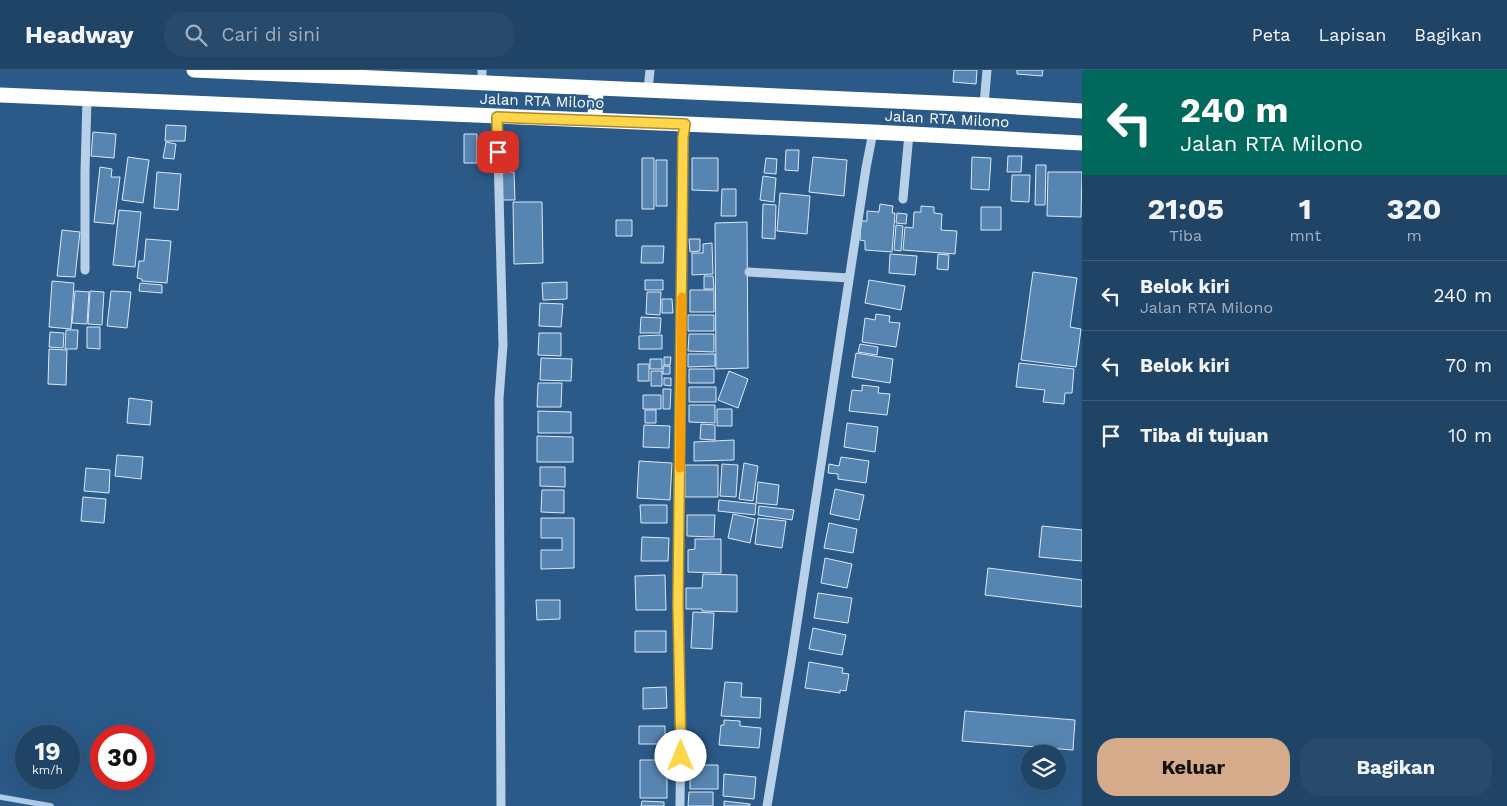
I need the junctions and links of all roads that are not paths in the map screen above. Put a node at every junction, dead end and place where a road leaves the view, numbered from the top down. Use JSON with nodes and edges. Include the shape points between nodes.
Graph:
{"nodes":[{"id":1,"x":194,"y":70,"type":"edge"},
{"id":2,"x":650,"y":70,"type":"edge"},
{"id":3,"x":987,"y":70,"type":"edge"},
{"id":4,"x":482,"y":76,"type":"edge"},
{"id":5,"x":596,"y":88,"type":"junction"},
{"id":6,"x":648,"y":90,"type":"junction"},
{"id":7,"x":0,"y":95,"type":"edge"},
{"id":8,"x":87,"y":99,"type":"junction"},
{"id":9,"x":984,"y":105,"type":"junction"},
{"id":10,"x":1082,"y":111,"type":"edge"},
{"id":11,"x":497,"y":117,"type":"junction"},
{"id":12,"x":595,"y":120,"type":"junction"},
{"id":13,"x":685,"y":124,"type":"junction"},
{"id":14,"x":873,"y":132,"type":"junction"},
{"id":15,"x":909,"y":134,"type":"junction"},
{"id":16,"x":1082,"y":143,"type":"edge"},
{"id":17,"x":902,"y":199,"type":"dead end"},
{"id":18,"x":85,"y":270,"type":"dead end"},
{"id":19,"x":748,"y":272,"type":"dead end"},
{"id":20,"x":849,"y":278,"type":"junction"},
{"id":21,"x":501,"y":806,"type":"edge"},
{"id":22,"x":680,"y":806,"type":"edge"},
{"id":23,"x":768,"y":806,"type":"edge"}],
"edges":[{"from":1,"to":4,"type":"highway","name":"Jalan RTA Milono"},
{"from":2,"to":6,"type":"street"},
{"from":3,"to":9,"type":"street"},
{"from":4,"to":5,"type":"highway","name":"Jalan RTA Milono"},
{"from":5,"to":6,"type":"highway","name":"Jalan RTA Milono"},
{"from":5,"to":12,"type":"highway"},
{"from":6,"to":9,"type":"highway","name":"Jalan RTA Milono"},
{"from":7,"to":8,"type":"highway","name":"Jalan RTA Milono"},
{"from":8,"to":11,"type":"highway","name":"Jalan RTA Milono"},
{"from":8,"to":18,"type":"street"},
{"from":9,"to":10,"type":"highway","name":"Jalan RTA Milono"},
{"from":11,"to":12,"type":"highway","name":"Jalan RTA Milono"},
{"from":11,"to":21,"type":"street","via":[[503,345],[499,399]]},
{"from":12,"to":13,"type":"highway","name":"Jalan RTA Milono"},
{"from":13,"to":14,"type":"highway","name":"Jalan RTA Milono"},
{"from":13,"to":22,"type":"street","via":[[678,604]]},
{"from":14,"to":15,"type":"highway","name":"Jalan RTA Milono"},
{"from":14,"to":20,"type":"street"},
{"from":15,"to":16,"type":"highway","name":"Jalan RTA Milono"},
{"from":15,"to":17,"type":"street"},
{"from":19,"to":20,"type":"street"},
{"from":20,"to":23,"type":"street"}]}
